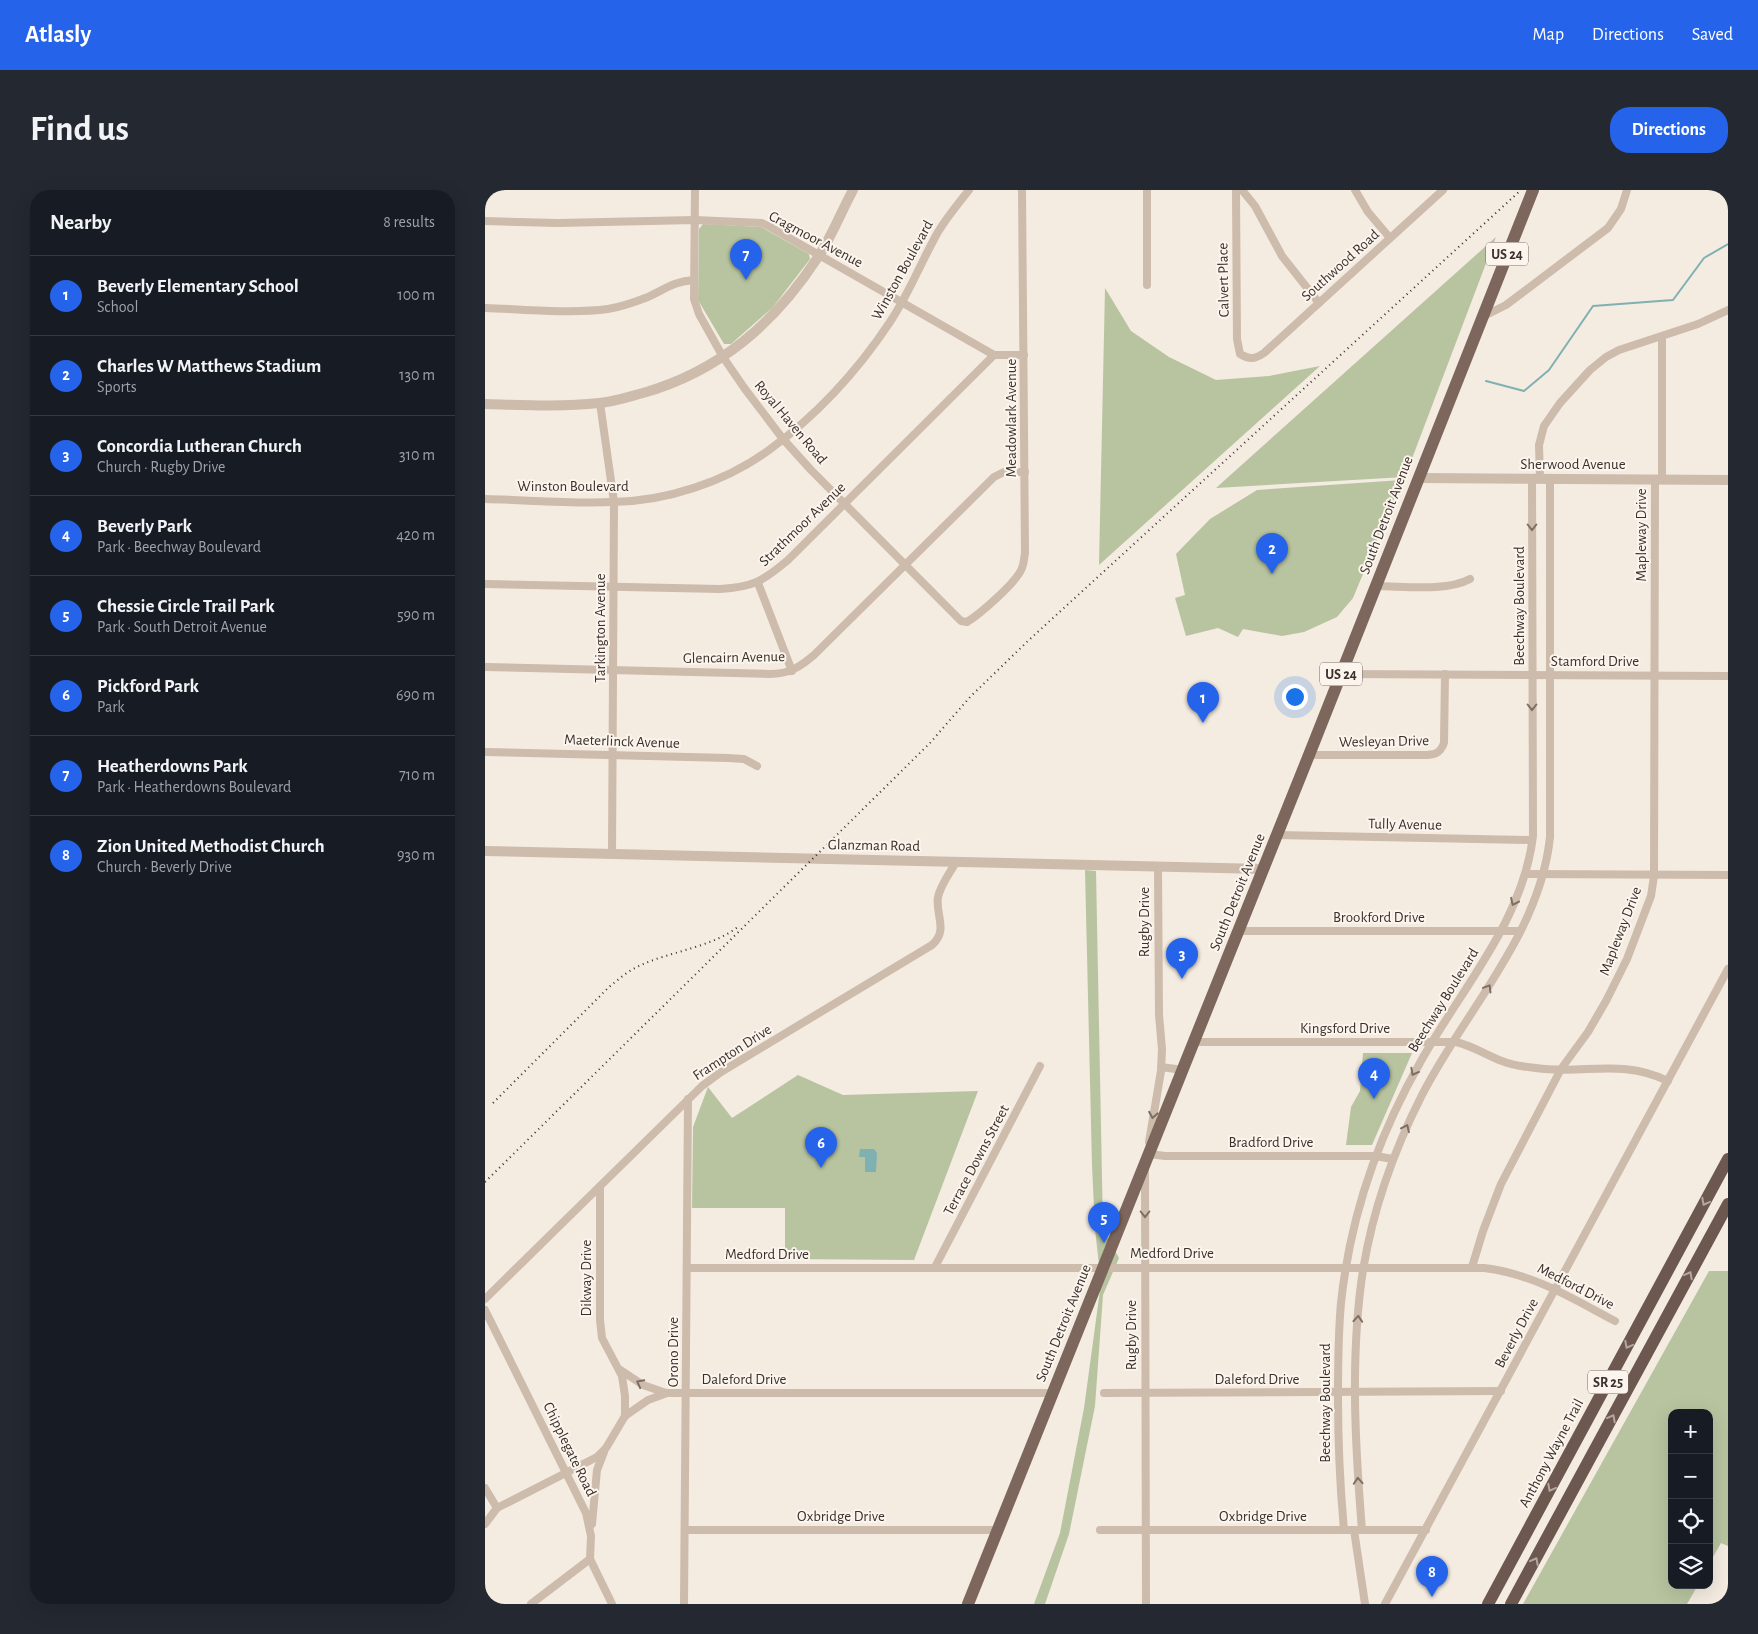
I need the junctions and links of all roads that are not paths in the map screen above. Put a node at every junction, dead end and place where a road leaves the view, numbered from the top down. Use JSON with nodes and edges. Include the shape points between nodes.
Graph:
{"nodes":[{"id":1,"x":695,"y":190,"type":"edge"},
{"id":2,"x":853,"y":190,"type":"edge"},
{"id":3,"x":969,"y":190,"type":"edge"},
{"id":4,"x":1022,"y":190,"type":"edge"},
{"id":5,"x":1147,"y":190,"type":"edge"},
{"id":6,"x":1236,"y":190,"type":"edge"},
{"id":7,"x":1242,"y":190,"type":"edge"},
{"id":8,"x":1355,"y":190,"type":"edge"},
{"id":9,"x":1443,"y":190,"type":"edge"},
{"id":10,"x":1533,"y":190,"type":"edge"},
{"id":11,"x":1627,"y":190,"type":"edge"},
{"id":12,"x":695,"y":220,"type":"junction"},
{"id":13,"x":485,"y":221,"type":"edge"},
{"id":14,"x":1390,"y":238,"type":"junction"},
{"id":15,"x":820,"y":255,"type":"junction"},
{"id":16,"x":694,"y":280,"type":"junction"},
{"id":17,"x":1147,"y":285,"type":"dead end"},
{"id":18,"x":903,"y":302,"type":"junction"},
{"id":19,"x":1319,"y":303,"type":"junction"},
{"id":20,"x":485,"y":308,"type":"edge"},
{"id":21,"x":1728,"y":310,"type":"edge"},
{"id":22,"x":1481,"y":318,"type":"junction"},
{"id":23,"x":1662,"y":337,"type":"junction"},
{"id":24,"x":994,"y":355,"type":"junction"},
{"id":25,"x":1024,"y":355,"type":"junction"},
{"id":26,"x":723,"y":357,"type":"junction"},
{"id":27,"x":1255,"y":358,"type":"joint"},
{"id":28,"x":600,"y":403,"type":"junction"},
{"id":29,"x":485,"y":404,"type":"edge"},
{"id":30,"x":783,"y":439,"type":"junction"},
{"id":31,"x":1025,"y":472,"type":"junction"},
{"id":32,"x":1419,"y":478,"type":"junction"},
{"id":33,"x":1541,"y":479,"type":"junction"},
{"id":34,"x":1659,"y":480,"type":"junction"},
{"id":35,"x":1728,"y":480,"type":"edge"},
{"id":36,"x":485,"y":499,"type":"edge"},
{"id":37,"x":614,"y":502,"type":"junction"},
{"id":38,"x":845,"y":503,"type":"junction"},
{"id":39,"x":905,"y":564,"type":"junction"},
{"id":40,"x":1470,"y":579,"type":"dead end"},
{"id":41,"x":758,"y":583,"type":"junction"},
{"id":42,"x":485,"y":584,"type":"edge"},
{"id":43,"x":1376,"y":586,"type":"junction"},
{"id":44,"x":614,"y":587,"type":"junction"},
{"id":45,"x":967,"y":622,"type":"joint"},
{"id":46,"x":485,"y":667,"type":"edge"},
{"id":47,"x":613,"y":671,"type":"junction"},
{"id":48,"x":792,"y":671,"type":"junction"},
{"id":49,"x":1341,"y":674,"type":"junction"},
{"id":50,"x":1445,"y":674,"type":"junction"},
{"id":51,"x":1533,"y":675,"type":"junction"},
{"id":52,"x":1550,"y":675,"type":"junction"},
{"id":53,"x":1654,"y":676,"type":"junction"},
{"id":54,"x":1728,"y":676,"type":"edge"},
{"id":55,"x":485,"y":752,"type":"edge"},
{"id":56,"x":612,"y":755,"type":"junction"},
{"id":57,"x":1309,"y":755,"type":"junction"},
{"id":58,"x":757,"y":766,"type":"dead end"},
{"id":59,"x":1277,"y":834,"type":"junction"},
{"id":60,"x":1532,"y":840,"type":"junction"},
{"id":61,"x":485,"y":851,"type":"edge"},
{"id":62,"x":612,"y":854,"type":"junction"},
{"id":63,"x":956,"y":862,"type":"junction"},
{"id":64,"x":1158,"y":867,"type":"junction"},
{"id":65,"x":1263,"y":869,"type":"junction"},
{"id":66,"x":1526,"y":874,"type":"junction"},
{"id":67,"x":1545,"y":874,"type":"junction"},
{"id":68,"x":1728,"y":875,"type":"edge"},
{"id":69,"x":1655,"y":876,"type":"junction"},
{"id":70,"x":1238,"y":931,"type":"junction"},
{"id":71,"x":1500,"y":931,"type":"junction"},
{"id":72,"x":1520,"y":931,"type":"junction"},
{"id":73,"x":1728,"y":969,"type":"edge"},
{"id":74,"x":1432,"y":1041,"type":"junction"},
{"id":75,"x":1194,"y":1042,"type":"junction"},
{"id":76,"x":1453,"y":1042,"type":"junction"},
{"id":77,"x":1040,"y":1066,"type":"dead end"},
{"id":78,"x":1161,"y":1067,"type":"junction"},
{"id":79,"x":1561,"y":1069,"type":"junction"},
{"id":80,"x":1183,"y":1070,"type":"junction"},
{"id":81,"x":1668,"y":1081,"type":"junction"},
{"id":82,"x":688,"y":1099,"type":"junction"},
{"id":83,"x":1375,"y":1156,"type":"junction"},
{"id":84,"x":1393,"y":1159,"type":"junction"},
{"id":85,"x":1728,"y":1159,"type":"edge"},
{"id":86,"x":1147,"y":1160,"type":"junction"},
{"id":87,"x":600,"y":1187,"type":"junction"},
{"id":88,"x":1728,"y":1204,"type":"edge"},
{"id":89,"x":935,"y":1267,"type":"junction"},
{"id":90,"x":1103,"y":1267,"type":"junction"},
{"id":91,"x":1145,"y":1267,"type":"junction"},
{"id":92,"x":1346,"y":1267,"type":"junction"},
{"id":93,"x":1364,"y":1267,"type":"junction"},
{"id":94,"x":1472,"y":1267,"type":"junction"},
{"id":95,"x":687,"y":1268,"type":"junction"},
{"id":96,"x":1556,"y":1290,"type":"junction"},
{"id":97,"x":485,"y":1300,"type":"edge"},
{"id":98,"x":485,"y":1310,"type":"edge"},
{"id":99,"x":1615,"y":1321,"type":"dead end"},
{"id":100,"x":616,"y":1366,"type":"junction"},
{"id":101,"x":1501,"y":1391,"type":"junction"},
{"id":102,"x":1145,"y":1392,"type":"junction"},
{"id":103,"x":1338,"y":1392,"type":"junction"},
{"id":104,"x":1356,"y":1392,"type":"junction"},
{"id":105,"x":667,"y":1393,"type":"junction"},
{"id":106,"x":686,"y":1393,"type":"junction"},
{"id":107,"x":1052,"y":1393,"type":"junction"},
{"id":108,"x":1104,"y":1393,"type":"dead end"},
{"id":109,"x":625,"y":1416,"type":"junction"},
{"id":110,"x":606,"y":1448,"type":"junction"},
{"id":111,"x":566,"y":1473,"type":"junction"},
{"id":112,"x":485,"y":1488,"type":"edge"},
{"id":113,"x":497,"y":1508,"type":"junction"},
{"id":114,"x":485,"y":1524,"type":"edge"},
{"id":115,"x":685,"y":1530,"type":"junction"},
{"id":116,"x":998,"y":1530,"type":"junction"},
{"id":117,"x":1100,"y":1530,"type":"dead end"},
{"id":118,"x":1146,"y":1530,"type":"junction"},
{"id":119,"x":1345,"y":1530,"type":"junction"},
{"id":120,"x":1358,"y":1530,"type":"junction"},
{"id":121,"x":1426,"y":1530,"type":"junction"},
{"id":122,"x":591,"y":1536,"type":"junction"},
{"id":123,"x":590,"y":1559,"type":"junction"},
{"id":124,"x":1505,"y":1572,"type":"junction"},
{"id":125,"x":531,"y":1604,"type":"edge"},
{"id":126,"x":612,"y":1604,"type":"edge"},
{"id":127,"x":684,"y":1604,"type":"edge"},
{"id":128,"x":968,"y":1604,"type":"edge"},
{"id":129,"x":1146,"y":1604,"type":"edge"},
{"id":130,"x":1365,"y":1604,"type":"edge"},
{"id":131,"x":1385,"y":1604,"type":"edge"},
{"id":132,"x":1488,"y":1604,"type":"edge"},
{"id":133,"x":1492,"y":1604,"type":"edge"},
{"id":134,"x":1511,"y":1604,"type":"edge"}],
"edges":[{"from":1,"to":12,"type":"street","name":"Royal Haven Road"},
{"from":2,"to":15,"type":"street"},
{"from":3,"to":18,"type":"street","name":"Winston Boulevard","via":[[937,234]]},
{"from":4,"to":25,"type":"street","name":"Meadowlark Avenue"},
{"from":5,"to":17,"type":"street"},
{"from":6,"to":27,"type":"street","name":"Calvert Place","via":[[1237,339],[1240,354]]},
{"from":7,"to":19,"type":"street","via":[[1255,206],[1282,256]]},
{"from":8,"to":14,"type":"street"},
{"from":9,"to":14,"type":"street","name":"Southwood Road"},
{"from":10,"to":22,"type":"main road","name":"South Detroit Avenue","number":"US 24"},
{"from":11,"to":22,"type":"street","via":[[1621,209],[1608,228],[1506,305]]},
{"from":12,"to":13,"type":"street","name":"Cragmoor Avenue"},
{"from":12,"to":15,"type":"street","name":"Cragmoor Avenue","via":[[762,224]]},
{"from":12,"to":16,"type":"street","name":"Royal Haven Road"},
{"from":14,"to":19,"type":"street","name":"Southwood Road"},
{"from":15,"to":18,"type":"street","name":"Cragmoor Avenue"},
{"from":15,"to":26,"type":"street","via":[[771,318]]},
{"from":16,"to":20,"type":"street","via":[[681,280],[649,296],[608,309]]},
{"from":16,"to":26,"type":"street","name":"Royal Haven Road","via":[[696,306]]},
{"from":18,"to":24,"type":"street","name":"Cragmoor Avenue"},
{"from":18,"to":30,"type":"street","name":"Winston Boulevard","via":[[875,344],[840,385]]},
{"from":19,"to":27,"type":"street","name":"Southwood Road"},
{"from":21,"to":23,"type":"street"},
{"from":22,"to":32,"type":"main road","name":"South Detroit Avenue","number":"US 24"},
{"from":23,"to":33,"type":"street","via":[[1612,353],[1573,387],[1542,431],[1539,445]]},
{"from":23,"to":34,"type":"street","name":"Mapleway Drive"},
{"from":24,"to":25,"type":"street"},
{"from":24,"to":38,"type":"street","name":"Strathmoor Avenue"},
{"from":25,"to":31,"type":"street","name":"Meadowlark Avenue"},
{"from":26,"to":28,"type":"street","via":[[653,390]]},
{"from":26,"to":30,"type":"street","name":"Royal Haven Road"},
{"from":28,"to":29,"type":"street"},
{"from":28,"to":37,"type":"street","name":"Tarkington Avenue"},
{"from":30,"to":37,"type":"street","name":"Winston Boulevard","via":[[754,460],[717,478],[669,495]]},
{"from":30,"to":38,"type":"street","name":"Royal Haven Road"},
{"from":31,"to":39,"type":"street","name":"Glencairn Avenue","via":[[1004,472],[994,477]]},
{"from":31,"to":45,"type":"street","name":"Meadowlark Avenue","via":[[1025,553],[1022,569],[978,616]]},
{"from":32,"to":33,"type":"street","name":"Sherwood Avenue"},
{"from":32,"to":43,"type":"main road","name":"South Detroit Avenue","number":"US 24"},
{"from":33,"to":34,"type":"street","name":"Sherwood Avenue"},
{"from":33,"to":51,"type":"street","name":"Beechway Boulevard","one_way":true},
{"from":33,"to":52,"type":"street","name":"Beechway Boulevard"},
{"from":34,"to":35,"type":"street","name":"Sherwood Avenue"},
{"from":34,"to":53,"type":"street","name":"Mapleway Drive"},
{"from":36,"to":37,"type":"street","name":"Winston Boulevard"},
{"from":37,"to":44,"type":"street","name":"Tarkington Avenue"},
{"from":38,"to":39,"type":"street","name":"Royal Haven Road"},
{"from":38,"to":41,"type":"street","name":"Strathmoor Avenue","via":[[788,560]]},
{"from":39,"to":45,"type":"street","name":"Royal Haven Road","via":[[961,621]]},
{"from":39,"to":48,"type":"street","name":"Glencairn Avenue","via":[[814,655]]},
{"from":40,"to":43,"type":"street","via":[[1444,586]]},
{"from":41,"to":44,"type":"street","name":"Strathmoor Avenue","via":[[720,589]]},
{"from":41,"to":48,"type":"street"},
{"from":42,"to":44,"type":"street","name":"Strathmoor Avenue"},
{"from":43,"to":49,"type":"main road","name":"South Detroit Avenue","number":"US 24"},
{"from":44,"to":47,"type":"street","name":"Tarkington Avenue"},
{"from":46,"to":47,"type":"street","name":"Glencairn Avenue"},
{"from":47,"to":48,"type":"street","name":"Glencairn Avenue","via":[[778,674]]},
{"from":47,"to":56,"type":"street","name":"Tarkington Avenue"},
{"from":49,"to":50,"type":"street","name":"Stamford Drive"},
{"from":49,"to":57,"type":"main road","name":"South Detroit Avenue","number":"US 24"},
{"from":50,"to":51,"type":"street","name":"Stamford Drive"},
{"from":50,"to":57,"type":"street","name":"Wesleyan Drive","via":[[1444,743],[1438,754]]},
{"from":51,"to":52,"type":"street","name":"Stamford Drive"},
{"from":51,"to":60,"type":"street","name":"Beechway Boulevard","one_way":true},
{"from":52,"to":53,"type":"street","name":"Stamford Drive"},
{"from":52,"to":67,"type":"street","name":"Beechway Boulevard","via":[[1551,837]]},
{"from":53,"to":54,"type":"street","name":"Stamford Drive"},
{"from":53,"to":69,"type":"street","name":"Mapleway Drive"},
{"from":55,"to":56,"type":"street","name":"Maeterlinck Avenue"},
{"from":56,"to":58,"type":"street","name":"Maeterlinck Avenue","via":[[737,759]]},
{"from":56,"to":62,"type":"street","name":"Tarkington Avenue"},
{"from":57,"to":59,"type":"main road","name":"South Detroit Avenue","number":"US 24"},
{"from":59,"to":60,"type":"street","name":"Tully Avenue"},
{"from":59,"to":65,"type":"main road","name":"South Detroit Avenue","number":"US 24"},
{"from":60,"to":66,"type":"street","name":"Beechway Boulevard"},
{"from":61,"to":62,"type":"street","name":"Glanzman Road"},
{"from":62,"to":63,"type":"street","name":"Glanzman Road"},
{"from":63,"to":64,"type":"street","name":"Glanzman Road"},
{"from":63,"to":82,"type":"street","name":"Frampton Drive","via":[[939,895],[937,908],[941,932],[938,940],[721,1072]]},
{"from":64,"to":65,"type":"street","name":"Glanzman Road"},
{"from":64,"to":78,"type":"street","name":"Rugby Drive"},
{"from":65,"to":70,"type":"main road","name":"South Detroit Avenue","number":"US 24"},
{"from":66,"to":67,"type":"street"},
{"from":66,"to":71,"type":"street","name":"Beechway Boulevard","one_way":true},
{"from":67,"to":69,"type":"street"},
{"from":67,"to":72,"type":"street","name":"Beechway Boulevard"},
{"from":68,"to":69,"type":"street"},
{"from":69,"to":79,"type":"street","name":"Mapleway Drive","via":[[1651,896],[1623,967],[1589,1032]]},
{"from":70,"to":71,"type":"street","name":"Brookford Drive"},
{"from":70,"to":75,"type":"main road","name":"South Detroit Avenue","number":"US 24"},
{"from":71,"to":72,"type":"street","name":"Brookford Drive"},
{"from":71,"to":74,"type":"street","name":"Beechway Boulevard"},
{"from":76,"to":72,"type":"street","name":"Beechway Boulevard","one_way":true},
{"from":73,"to":81,"type":"street","name":"Beverly Drive"},
{"from":74,"to":75,"type":"street","name":"Kingsford Drive"},
{"from":74,"to":76,"type":"street","name":"Kingsford Drive"},
{"from":74,"to":83,"type":"street","name":"Beechway Boulevard","one_way":true,"via":[[1406,1087]]},
{"from":75,"to":80,"type":"main road","name":"South Detroit Avenue","number":"US 24"},
{"from":76,"to":79,"type":"street","name":"Kingsford Drive","via":[[1468,1045],[1502,1061]]},
{"from":84,"to":76,"type":"street","name":"Beechway Boulevard","one_way":true,"via":[[1422,1095]]},
{"from":77,"to":89,"type":"street","name":"Terrace Downs Street"},
{"from":78,"to":80,"type":"street"},
{"from":78,"to":86,"type":"street","name":"Rugby Drive","one_way":true},
{"from":79,"to":81,"type":"street","name":"Kingsford Drive","via":[[1626,1068]]},
{"from":79,"to":94,"type":"street","name":"Mapleway Drive","via":[[1501,1184]]},
{"from":80,"to":86,"type":"main road","name":"South Detroit Avenue","number":"US 24"},
{"from":81,"to":96,"type":"street","name":"Beverly Drive"},
{"from":82,"to":87,"type":"street","name":"Frampton Drive"},
{"from":82,"to":95,"type":"street","name":"Orono Drive"},
{"from":83,"to":84,"type":"street","name":"Bradford Drive"},
{"from":83,"to":86,"type":"street","name":"Bradford Drive","via":[[1165,1156]]},
{"from":83,"to":92,"type":"street","name":"Beechway Boulevard","via":[[1362,1195]]},
{"from":84,"to":93,"type":"street","name":"Beechway Boulevard","via":[[1379,1200]]},
{"from":85,"to":124,"type":"highway","name":"Anthony Wayne Trail","number":"SR 25","one_way":true},
{"from":86,"to":90,"type":"main road","name":"South Detroit Avenue","number":"US 24"},
{"from":86,"to":91,"type":"street","name":"Rugby Drive","one_way":true},
{"from":87,"to":97,"type":"street","name":"Frampton Drive"},
{"from":87,"to":100,"type":"street","name":"Dikway Drive","via":[[599,1320],[602,1338]]},
{"from":134,"to":88,"type":"highway","number":"SR 25","one_way":true},
{"from":89,"to":90,"type":"street","name":"Medford Drive"},
{"from":89,"to":95,"type":"street","name":"Medford Drive"},
{"from":90,"to":91,"type":"street","name":"Medford Drive"},
{"from":90,"to":107,"type":"main road","name":"South Detroit Avenue","number":"US 24"},
{"from":91,"to":92,"type":"street","name":"Medford Drive"},
{"from":91,"to":102,"type":"street","name":"Rugby Drive"},
{"from":92,"to":93,"type":"street","name":"Medford Drive"},
{"from":92,"to":103,"type":"street","name":"Beechway Boulevard","via":[[1339,1330]]},
{"from":93,"to":94,"type":"street","name":"Medford Drive"},
{"from":104,"to":93,"type":"street","name":"Beechway Boulevard","one_way":true,"via":[[1357,1322]]},
{"from":94,"to":96,"type":"street","name":"Medford Drive","via":[[1519,1274]]},
{"from":95,"to":106,"type":"street","name":"Orono Drive"},
{"from":96,"to":99,"type":"street","name":"Medford Drive"},
{"from":96,"to":101,"type":"street","name":"Beverly Drive"},
{"from":98,"to":111,"type":"street","name":"Chipplegate Road"},
{"from":105,"to":100,"type":"street","name":"Dikway Drive","one_way":true,"via":[[643,1385]]},
{"from":100,"to":109,"type":"street","name":"Dikway Drive","via":[[622,1376]]},
{"from":101,"to":104,"type":"street","name":"Daleford Drive"},
{"from":101,"to":121,"type":"street","name":"Beverly Drive"},
{"from":102,"to":103,"type":"street","name":"Daleford Drive"},
{"from":102,"to":108,"type":"street","name":"Daleford Drive"},
{"from":102,"to":118,"type":"street","name":"Rugby Drive"},
{"from":103,"to":104,"type":"street","name":"Daleford Drive"},
{"from":103,"to":119,"type":"street","name":"Beechway Boulevard","via":[[1339,1466]]},
{"from":120,"to":104,"type":"street","name":"Beechway Boulevard","one_way":true},
{"from":105,"to":106,"type":"street","name":"Daleford Drive"},
{"from":105,"to":109,"type":"street","name":"Daleford Drive","via":[[648,1400]]},
{"from":106,"to":107,"type":"street","name":"Daleford Drive"},
{"from":106,"to":115,"type":"street","name":"Orono Drive"},
{"from":107,"to":116,"type":"main road","name":"South Detroit Avenue","number":"US 24"},
{"from":109,"to":110,"type":"street","name":"Daleford Drive"},
{"from":110,"to":111,"type":"street","name":"Daleford Drive","via":[[597,1457]]},
{"from":110,"to":122,"type":"street","via":[[596,1480]]},
{"from":111,"to":113,"type":"street","name":"Daleford Drive"},
{"from":111,"to":122,"type":"street","name":"Chipplegate Road","via":[[586,1512]]},
{"from":112,"to":113,"type":"street"},
{"from":113,"to":114,"type":"street","name":"Daleford Drive"},
{"from":115,"to":116,"type":"street","name":"Oxbridge Drive"},
{"from":115,"to":127,"type":"street","name":"Orono Drive"},
{"from":116,"to":128,"type":"main road","name":"South Detroit Avenue","number":"US 24"},
{"from":117,"to":118,"type":"street","name":"Oxbridge Drive"},
{"from":118,"to":119,"type":"street","name":"Oxbridge Drive"},
{"from":118,"to":129,"type":"street","name":"Rugby Drive"},
{"from":119,"to":120,"type":"street","name":"Oxbridge Drive"},
{"from":120,"to":121,"type":"street","name":"Oxbridge Drive"},
{"from":120,"to":130,"type":"street","name":"Beechway Boulevard"},
{"from":121,"to":131,"type":"street","name":"Beverly Drive"},
{"from":122,"to":123,"type":"street","name":"Chipplegate Road"},
{"from":123,"to":125,"type":"street"},
{"from":123,"to":126,"type":"street","name":"Chipplegate Road"},
{"from":124,"to":132,"type":"highway","name":"Anthony Wayne Trail","number":"SR 25"},
{"from":124,"to":133,"type":"highway"}]}
